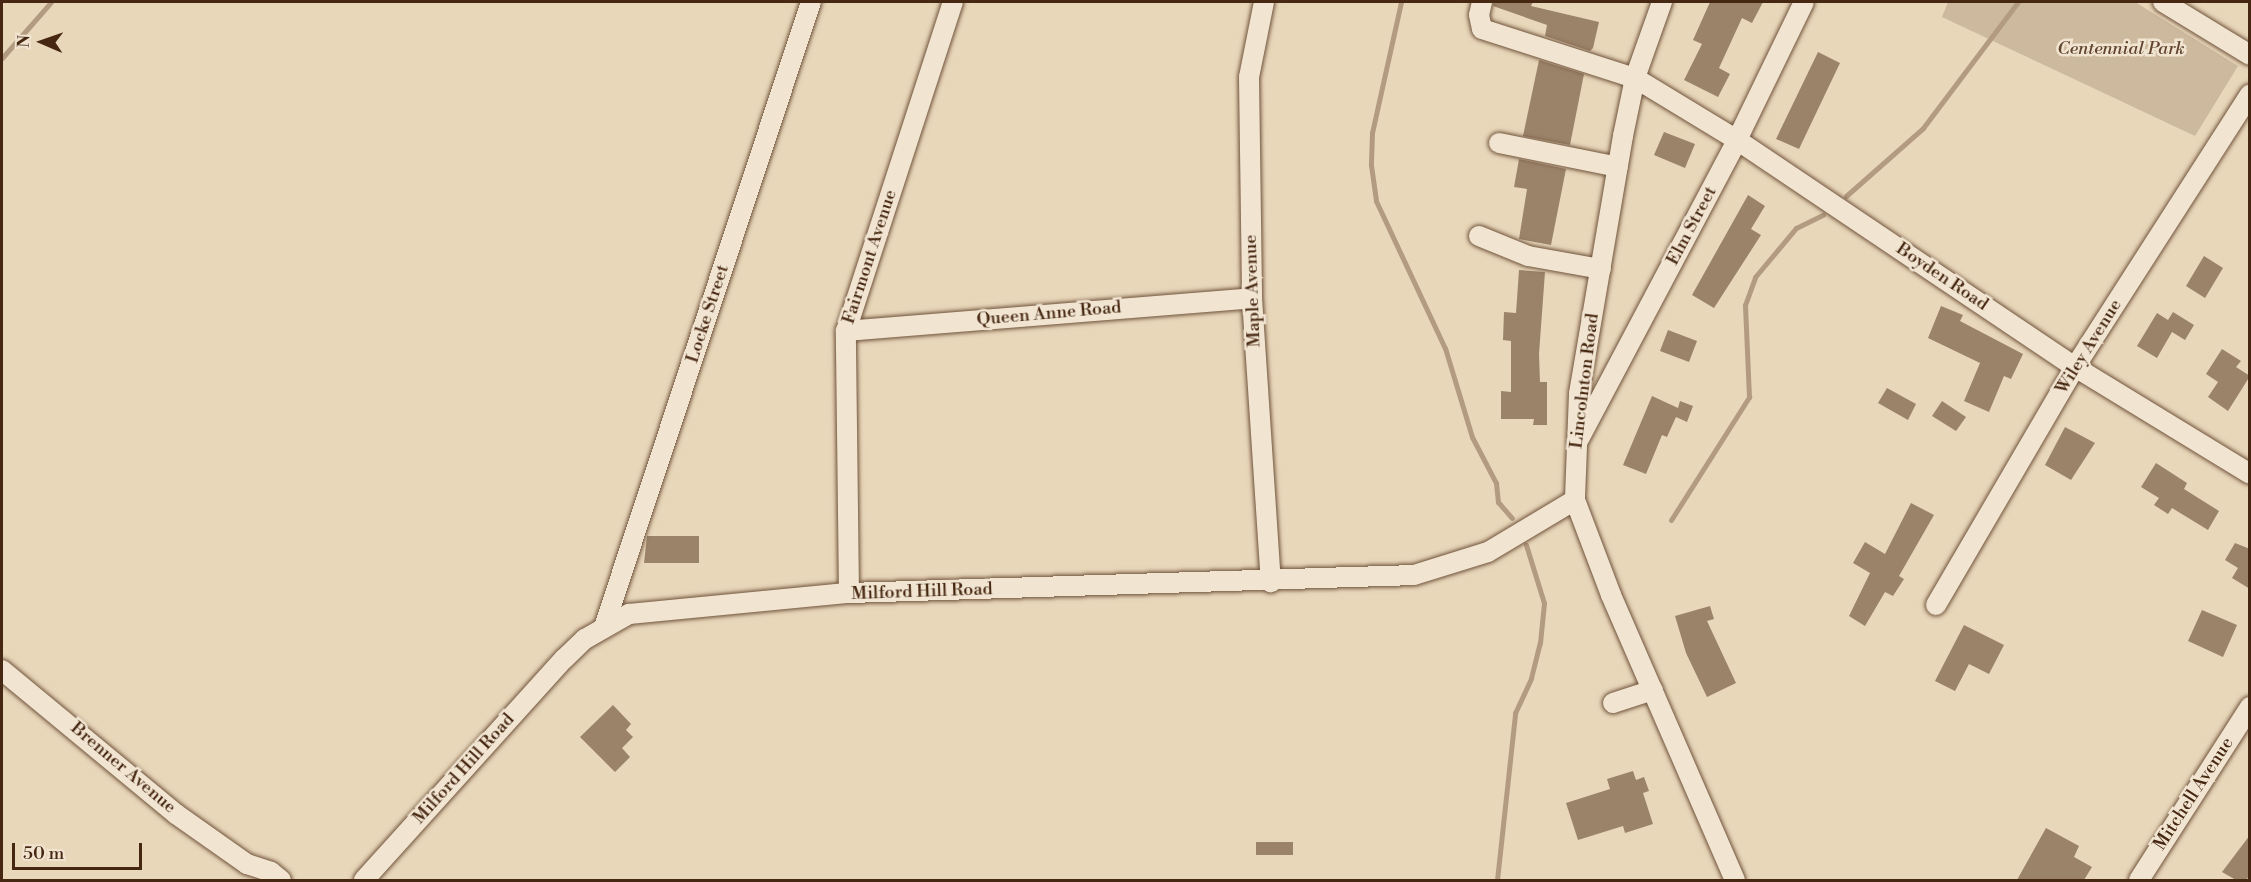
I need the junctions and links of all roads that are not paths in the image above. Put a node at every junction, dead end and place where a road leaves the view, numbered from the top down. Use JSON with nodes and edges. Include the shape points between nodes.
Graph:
{"nodes":[{"id":1,"x":811,"y":2,"type":"edge"},
{"id":2,"x":953,"y":2,"type":"edge"},
{"id":3,"x":1264,"y":2,"type":"edge"},
{"id":4,"x":1482,"y":2,"type":"edge"},
{"id":5,"x":1662,"y":2,"type":"edge"},
{"id":6,"x":1804,"y":2,"type":"edge"},
{"id":7,"x":2163,"y":2,"type":"edge"},
{"id":8,"x":2250,"y":55,"type":"edge"},
{"id":9,"x":1635,"y":78,"type":"junction"},
{"id":10,"x":2250,"y":94,"type":"edge"},
{"id":11,"x":1737,"y":140,"type":"junction"},
{"id":12,"x":1499,"y":144,"type":"dead end"},
{"id":13,"x":1618,"y":167,"type":"junction"},
{"id":14,"x":1479,"y":236,"type":"dead end"},
{"id":15,"x":1601,"y":269,"type":"junction"},
{"id":16,"x":1252,"y":298,"type":"junction"},
{"id":17,"x":846,"y":331,"type":"junction"},
{"id":18,"x":2075,"y":367,"type":"junction"},
{"id":19,"x":1575,"y":448,"type":"junction"},
{"id":20,"x":2250,"y":474,"type":"edge"},
{"id":21,"x":1575,"y":500,"type":"junction"},
{"id":22,"x":1271,"y":582,"type":"junction"},
{"id":23,"x":849,"y":593,"type":"junction"},
{"id":24,"x":1936,"y":605,"type":"dead end"},
{"id":25,"x":604,"y":627,"type":"junction"},
{"id":26,"x":2,"y":669,"type":"edge"},
{"id":27,"x":1653,"y":690,"type":"junction"},
{"id":28,"x":1613,"y":703,"type":"dead end"},
{"id":29,"x":2250,"y":707,"type":"edge"},
{"id":30,"x":251,"y":872,"type":"edge"},
{"id":31,"x":281,"y":880,"type":"edge"},
{"id":32,"x":364,"y":880,"type":"edge"},
{"id":33,"x":1735,"y":880,"type":"edge"},
{"id":34,"x":2139,"y":880,"type":"edge"}],
"edges":[{"from":1,"to":25,"type":"street","name":"Locke Street"},
{"from":2,"to":17,"type":"street","name":"Fairmont Avenue"},
{"from":3,"to":16,"type":"street","name":"Maple Avenue","via":[[1249,77]]},
{"from":4,"to":9,"type":"street","name":"Boyden Road","via":[[1482,29],[1494,35]]},
{"from":5,"to":9,"type":"street","name":"Lincolnton Road"},
{"from":6,"to":11,"type":"street","name":"Elm Street"},
{"from":7,"to":8,"type":"street"},
{"from":9,"to":11,"type":"street","name":"Boyden Road"},
{"from":9,"to":13,"type":"street","name":"Lincolnton Road"},
{"from":10,"to":18,"type":"street","name":"Wiley Avenue"},
{"from":11,"to":18,"type":"street","name":"Boyden Road"},
{"from":11,"to":19,"type":"street","name":"Elm Street"},
{"from":12,"to":13,"type":"street"},
{"from":13,"to":15,"type":"street","name":"Lincolnton Road"},
{"from":14,"to":15,"type":"street","via":[[1528,256]]},
{"from":15,"to":19,"type":"street","name":"Lincolnton Road","via":[[1579,394]]},
{"from":16,"to":17,"type":"street","name":"Queen Anne Road"},
{"from":16,"to":22,"type":"street","name":"Maple Avenue"},
{"from":17,"to":23,"type":"street","name":"Fairmont Avenue"},
{"from":18,"to":20,"type":"street","name":"Boyden Road"},
{"from":18,"to":24,"type":"street","name":"Wiley Avenue"},
{"from":19,"to":21,"type":"street","name":"Lincolnton Road"},
{"from":21,"to":22,"type":"street","name":"Milford Hill Road","via":[[1488,552],[1414,575]]},
{"from":21,"to":27,"type":"street","name":"Lincolnton Road","via":[[1607,586]]},
{"from":22,"to":23,"type":"street","name":"Milford Hill Road"},
{"from":23,"to":25,"type":"street","name":"Milford Hill Road","via":[[652,610],[629,614]]},
{"from":25,"to":32,"type":"street","name":"Milford Hill Road","via":[[564,659]]},
{"from":26,"to":30,"type":"street","name":"Brenner Avenue"},
{"from":27,"to":28,"type":"street"},
{"from":27,"to":33,"type":"street","name":"Lincolnton Road"},
{"from":29,"to":34,"type":"street","name":"Mitchell Avenue"},
{"from":30,"to":31,"type":"street","name":"Brenner Avenue","via":[[272,872]]}]}
